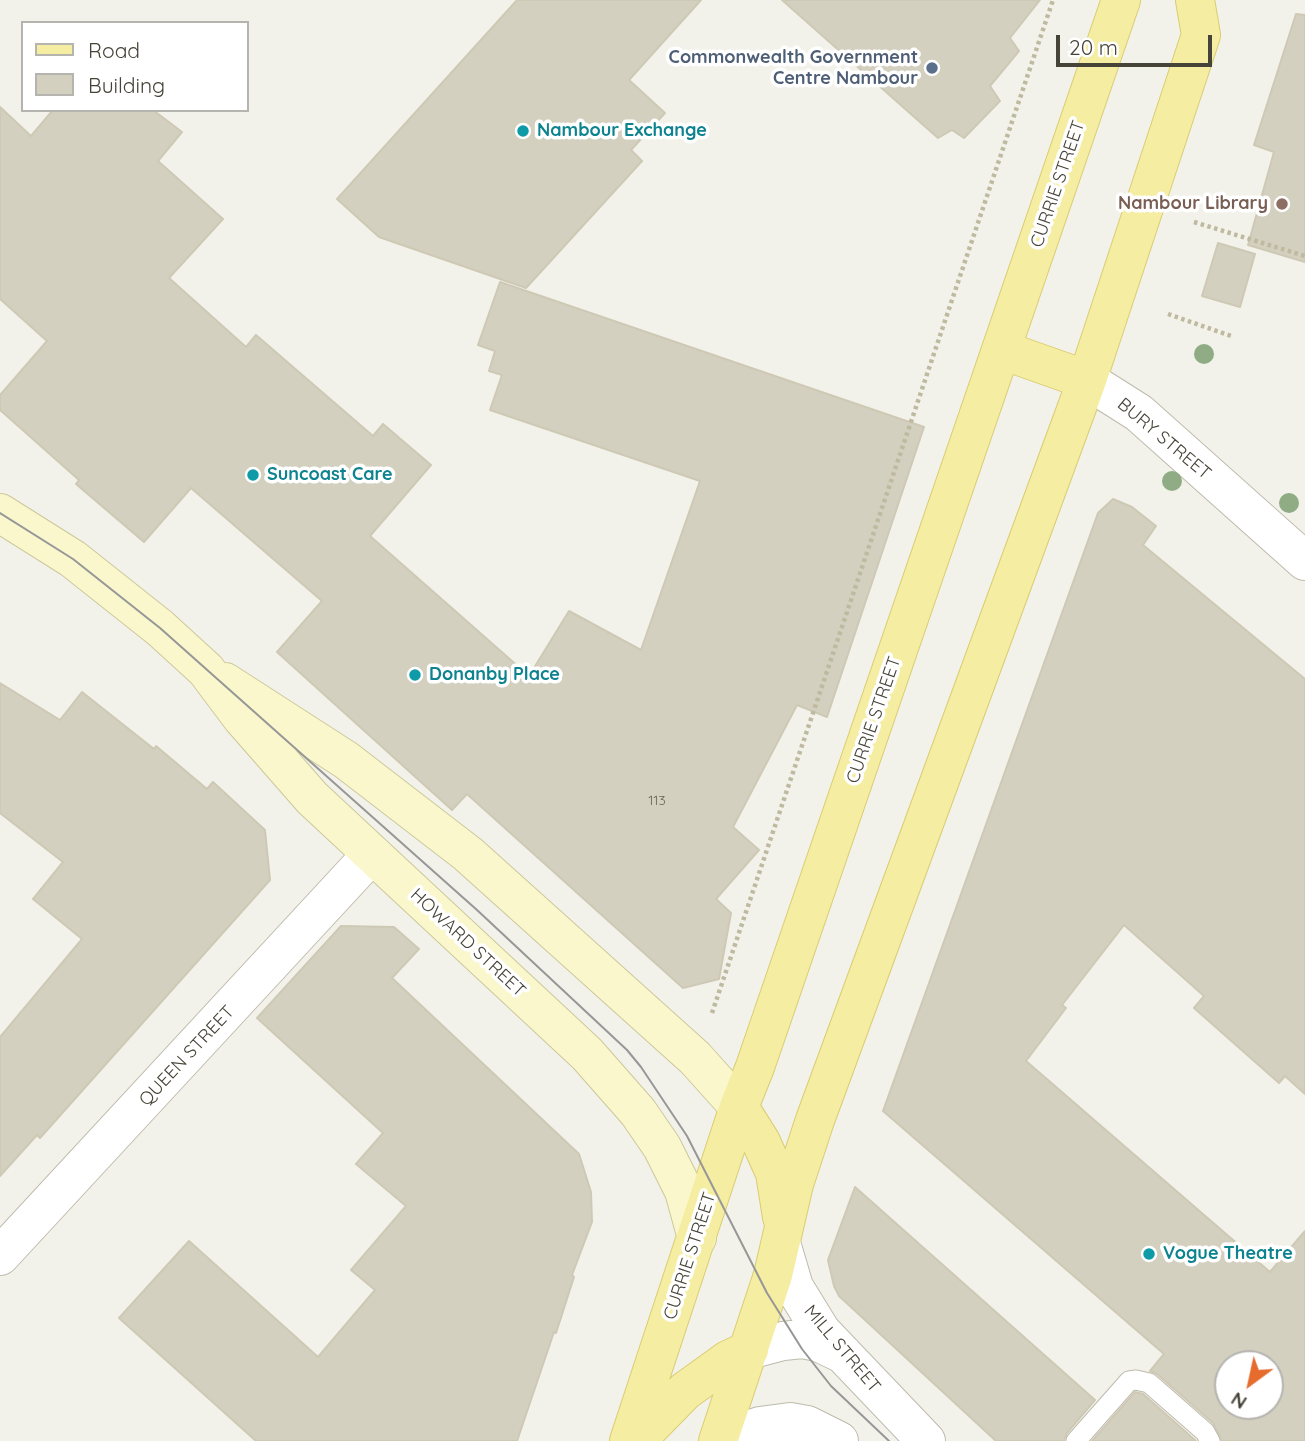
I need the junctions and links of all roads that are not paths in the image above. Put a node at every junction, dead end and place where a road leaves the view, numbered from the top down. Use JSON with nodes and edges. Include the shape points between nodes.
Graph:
{"nodes":[{"id":1,"x":1121,"y":0,"type":"edge"},
{"id":2,"x":1195,"y":0,"type":"edge"},
{"id":3,"x":1002,"y":350,"type":"junction"},
{"id":4,"x":1087,"y":380,"type":"junction"},
{"id":5,"x":0,"y":513,"type":"edge"},
{"id":6,"x":1305,"y":561,"type":"edge"},
{"id":7,"x":206,"y":670,"type":"junction"},
{"id":8,"x":412,"y":810,"type":"junction"},
{"id":9,"x":372,"y":854,"type":"junction"},
{"id":10,"x":739,"y":1107,"type":"junction"},
{"id":11,"x":696,"y":1238,"type":"junction"},
{"id":12,"x":782,"y":1238,"type":"junction"},
{"id":13,"x":0,"y":1256,"type":"edge"},
{"id":14,"x":749,"y":1350,"type":"junction"},
{"id":15,"x":843,"y":1354,"type":"junction"},
{"id":16,"x":629,"y":1441,"type":"edge"},
{"id":17,"x":636,"y":1441,"type":"edge"},
{"id":18,"x":718,"y":1441,"type":"edge"},
{"id":19,"x":726,"y":1441,"type":"edge"},
{"id":20,"x":839,"y":1441,"type":"edge"},
{"id":21,"x":926,"y":1441,"type":"edge"},
{"id":22,"x":1076,"y":1441,"type":"edge"},
{"id":23,"x":1210,"y":1441,"type":"edge"}],
"edges":[{"from":1,"to":3,"type":"main road","name":"CURRIE STREET"},
{"from":2,"to":4,"type":"main road","via":[[1201,35]]},
{"from":3,"to":4,"type":"main road","name":"BURY STREET"},
{"from":3,"to":10,"type":"main road","name":"CURRIE STREET"},
{"from":4,"to":6,"type":"street","name":"BURY STREET","via":[[1139,413]]},
{"from":4,"to":12,"type":"main road","via":[[815,1120]]},
{"from":5,"to":7,"type":"main road","name":"HOWARD STREET","via":[[73,559]]},
{"from":7,"to":8,"type":"main road","name":"HOWARD STREET","via":[[280,716]]},
{"from":7,"to":9,"type":"main road","name":"HOWARD STREET","via":[[304,788]]},
{"from":8,"to":9,"type":"main road"},
{"from":8,"to":10,"type":"main road","name":"HOWARD STREET","via":[[468,854],[686,1050]]},
{"from":9,"to":11,"type":"main road","name":"HOWARD STREET","via":[[616,1086],[666,1155],[684,1191]]},
{"from":9,"to":13,"type":"street","name":"QUEEN STREET"},
{"from":10,"to":11,"type":"main road","name":"CURRIE STREET"},
{"from":10,"to":12,"type":"main road","via":[[775,1173]]},
{"from":11,"to":16,"type":"main road","name":"CURRIE STREET"},
{"from":12,"to":14,"type":"main road"},
{"from":12,"to":15,"type":"street","name":"MILL STREET","via":[[789,1273],[802,1303]]},
{"from":14,"to":15,"type":"street","via":[[802,1339]]},
{"from":14,"to":17,"type":"main road","via":[[707,1374]]},
{"from":14,"to":18,"type":"main road"},
{"from":15,"to":21,"type":"street","name":"MILL STREET"},
{"from":19,"to":20,"type":"street","via":[[760,1426],[790,1422]]},
{"from":22,"to":23,"type":"lane","via":[[1129,1381],[1136,1380],[1149,1383]]}]}
